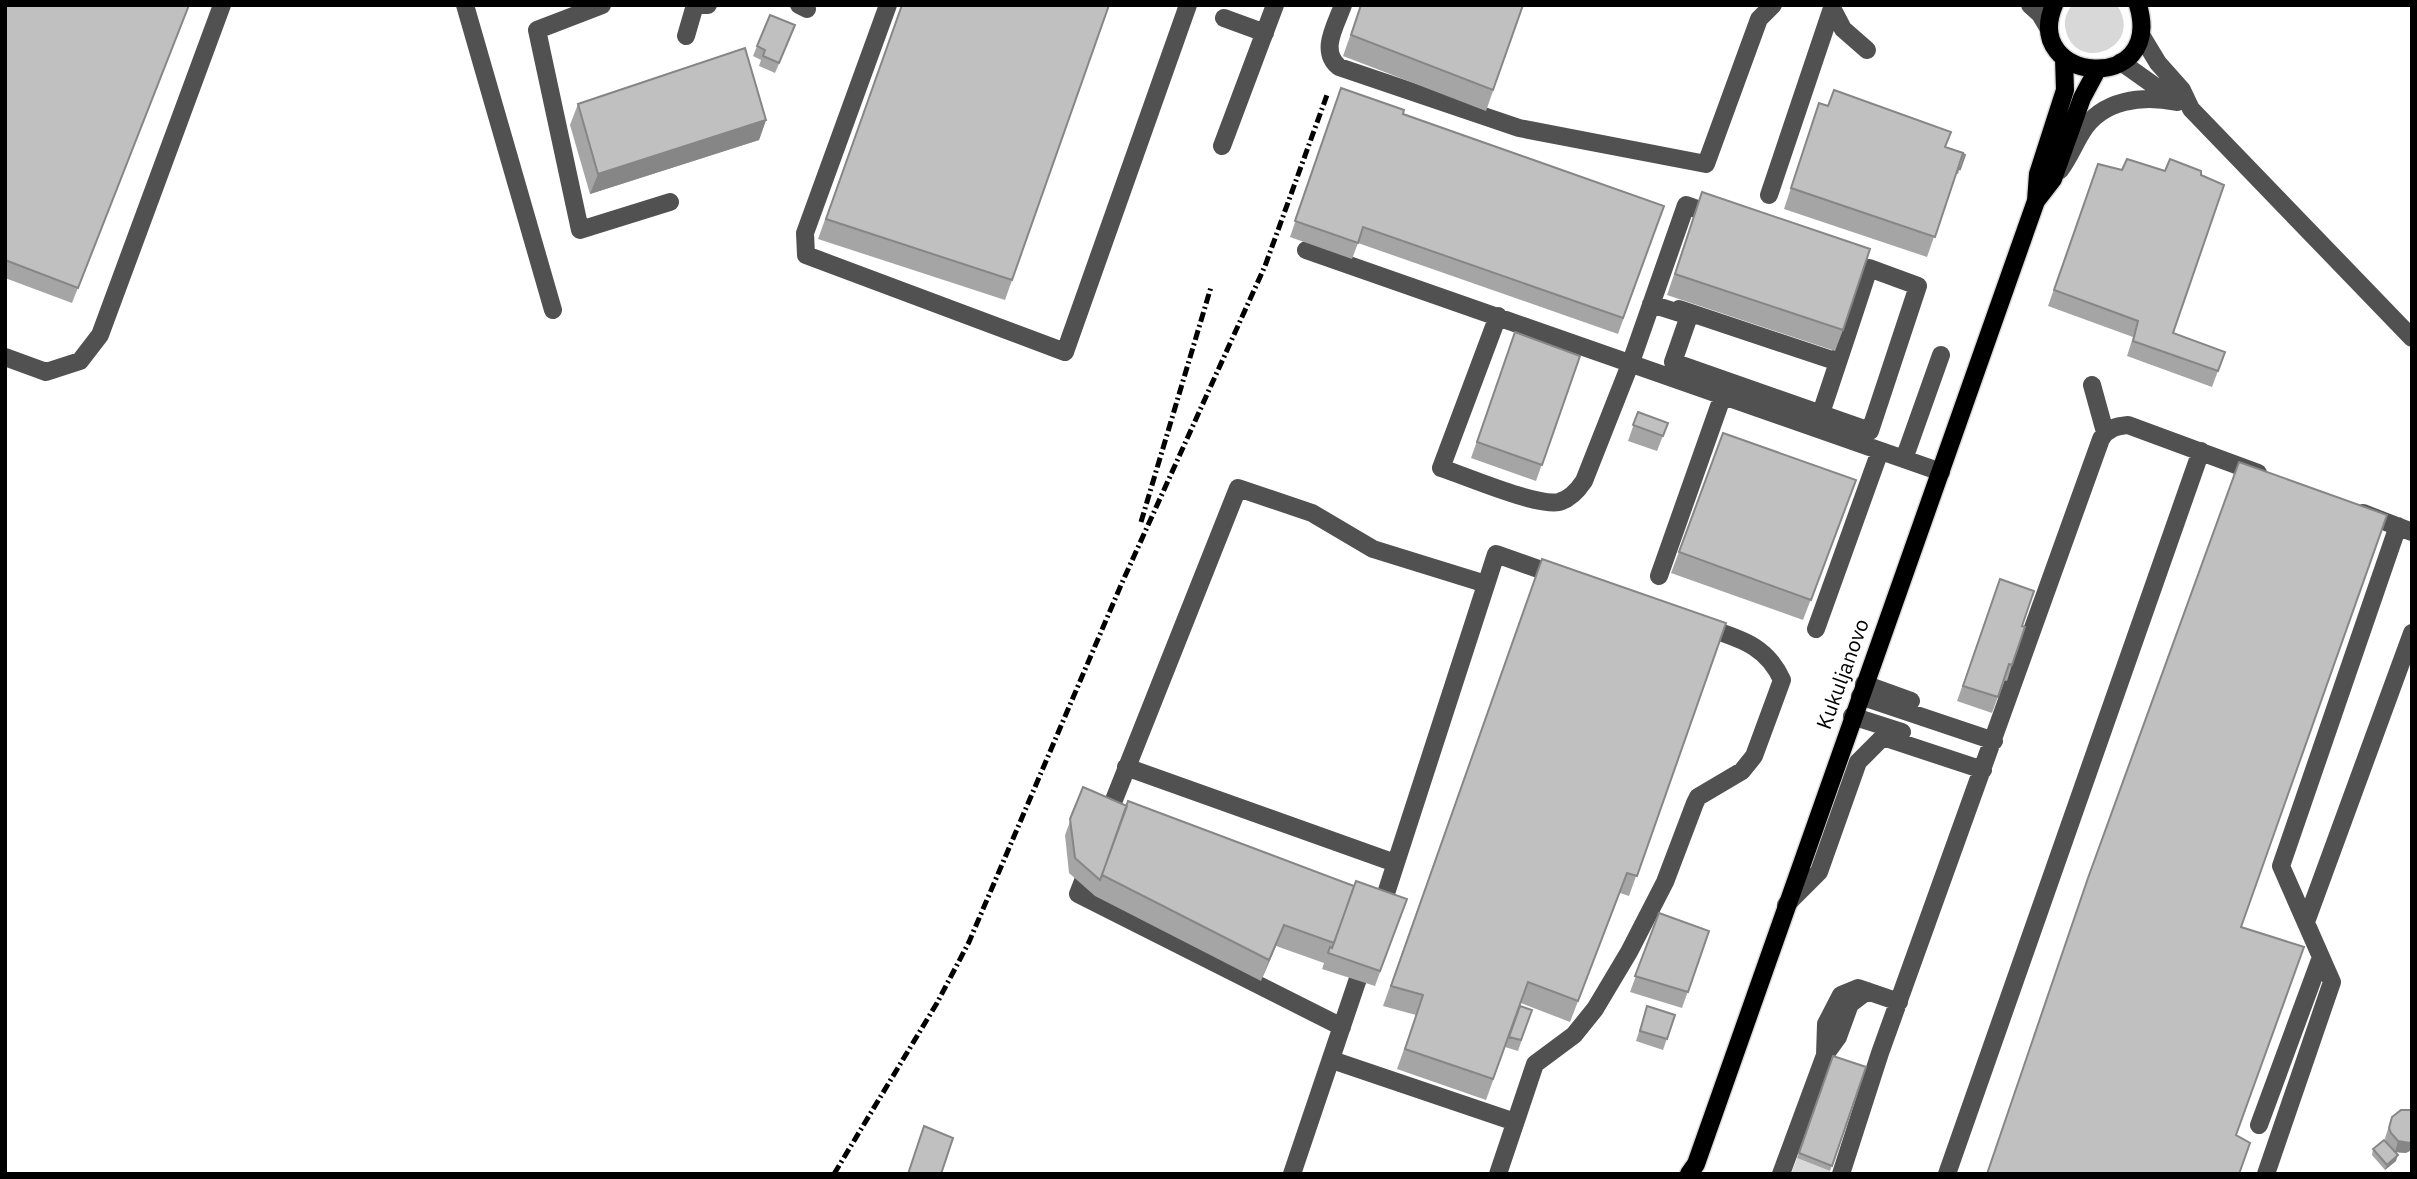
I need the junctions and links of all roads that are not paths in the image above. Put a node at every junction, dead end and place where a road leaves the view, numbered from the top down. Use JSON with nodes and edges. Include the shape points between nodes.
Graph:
{"nodes":[{"id":1,"x":222,"y":5,"type":"edge"},
{"id":2,"x":464,"y":5,"type":"edge"},
{"id":3,"x":602,"y":5,"type":"edge"},
{"id":4,"x":695,"y":5,"type":"edge"},
{"id":5,"x":708,"y":5,"type":"edge"},
{"id":6,"x":888,"y":5,"type":"edge"},
{"id":7,"x":1188,"y":5,"type":"edge"},
{"id":8,"x":1275,"y":5,"type":"edge"},
{"id":9,"x":1343,"y":5,"type":"edge"},
{"id":10,"x":1773,"y":5,"type":"edge"},
{"id":11,"x":2031,"y":5,"type":"edge"},
{"id":12,"x":2053,"y":5,"type":"edge"},
{"id":13,"x":2138,"y":5,"type":"edge"},
{"id":14,"x":1833,"y":7,"type":"edge"},
{"id":15,"x":1224,"y":18,"type":"dead end"},
{"id":16,"x":2049,"y":29,"type":"junction"},
{"id":17,"x":1265,"y":33,"type":"junction"},
{"id":18,"x":2141,"y":35,"type":"junction"},
{"id":19,"x":686,"y":36,"type":"dead end"},
{"id":20,"x":1867,"y":50,"type":"dead end"},
{"id":21,"x":2064,"y":58,"type":"junction"},
{"id":22,"x":2122,"y":62,"type":"junction"},
{"id":23,"x":2097,"y":70,"type":"junction"},
{"id":24,"x":2184,"y":105,"type":"junction"},
{"id":25,"x":1222,"y":146,"type":"dead end"},
{"id":26,"x":2053,"y":179,"type":"junction"},
{"id":27,"x":1769,"y":195,"type":"dead end"},
{"id":28,"x":2036,"y":201,"type":"junction"},
{"id":29,"x":670,"y":202,"type":"dead end"},
{"id":30,"x":1735,"y":222,"type":"edge"},
{"id":31,"x":1306,"y":250,"type":"dead end"},
{"id":32,"x":1652,"y":302,"type":"junction"},
{"id":33,"x":553,"y":310,"type":"dead end"},
{"id":34,"x":1498,"y":316,"type":"junction"},
{"id":35,"x":2412,"y":338,"type":"edge"},
{"id":36,"x":1941,"y":355,"type":"dead end"},
{"id":37,"x":5,"y":357,"type":"edge"},
{"id":38,"x":1631,"y":362,"type":"junction"},
{"id":39,"x":1838,"y":362,"type":"junction"},
{"id":40,"x":2092,"y":385,"type":"dead end"},
{"id":41,"x":1723,"y":394,"type":"junction"},
{"id":42,"x":1818,"y":420,"type":"junction"},
{"id":43,"x":2105,"y":432,"type":"junction"},
{"id":44,"x":1880,"y":451,"type":"junction"},
{"id":45,"x":2201,"y":451,"type":"junction"},
{"id":46,"x":1904,"y":459,"type":"junction"},
{"id":47,"x":1941,"y":472,"type":"junction"},
{"id":48,"x":2274,"y":480,"type":"edge"},
{"id":49,"x":2348,"y":508,"type":"edge"},
{"id":50,"x":2405,"y":529,"type":"edge"},
{"id":51,"x":1659,"y":576,"type":"dead end"},
{"id":52,"x":1572,"y":580,"type":"edge"},
{"id":53,"x":1486,"y":584,"type":"junction"},
{"id":54,"x":1685,"y":620,"type":"edge"},
{"id":55,"x":1816,"y":629,"type":"dead end"},
{"id":56,"x":2412,"y":633,"type":"edge"},
{"id":57,"x":1862,"y":690,"type":"junction"},
{"id":58,"x":1852,"y":716,"type":"junction"},
{"id":59,"x":1996,"y":736,"type":"junction"},
{"id":60,"x":1984,"y":765,"type":"junction"},
{"id":61,"x":1126,"y":767,"type":"junction"},
{"id":62,"x":1395,"y":863,"type":"junction"},
{"id":63,"x":1786,"y":905,"type":"junction"},
{"id":64,"x":2306,"y":922,"type":"junction"},
{"id":65,"x":2321,"y":957,"type":"junction"},
{"id":66,"x":1899,"y":1002,"type":"junction"},
{"id":67,"x":1342,"y":1027,"type":"junction"},
{"id":68,"x":1332,"y":1060,"type":"junction"},
{"id":69,"x":1515,"y":1122,"type":"junction"},
{"id":70,"x":2259,"y":1125,"type":"dead end"},
{"id":71,"x":1693,"y":1170,"type":"edge"},
{"id":72,"x":1293,"y":1174,"type":"edge"},
{"id":73,"x":1498,"y":1174,"type":"edge"},
{"id":74,"x":1781,"y":1174,"type":"edge"},
{"id":75,"x":1841,"y":1174,"type":"edge"},
{"id":76,"x":1947,"y":1174,"type":"edge"},
{"id":77,"x":2266,"y":1174,"type":"edge"}],
"edges":[{"from":1,"to":37,"type":"street","via":[[100,335],[80,361],[46,372]]},
{"from":2,"to":33,"type":"street"},
{"from":3,"to":29,"type":"street","via":[[537,30],[580,230]]},
{"from":4,"to":5,"type":"street"},
{"from":4,"to":19,"type":"street"},
{"from":6,"to":7,"type":"street","via":[[805,233],[806,255],[1065,352]]},
{"from":8,"to":17,"type":"street"},
{"from":9,"to":10,"type":"street","via":[[1328,50],[1339,67],[1518,128],[1706,164],[1759,19]]},
{"from":11,"to":16,"type":"street"},
{"from":12,"to":16,"type":"main road"},
{"from":13,"to":18,"type":"main road"},
{"from":14,"to":20,"type":"street","via":[[1843,29]]},
{"from":14,"to":27,"type":"street"},
{"from":15,"to":17,"type":"street"},
{"from":16,"to":21,"type":"main road","name":"Kukuljanovo"},
{"from":17,"to":25,"type":"street"},
{"from":18,"to":22,"type":"main road"},
{"from":18,"to":24,"type":"street","via":[[2182,90]]},
{"from":21,"to":23,"type":"main road"},
{"from":21,"to":28,"type":"main road","name":"Kukuljanovo","via":[[2065,90],[2038,174]]},
{"from":22,"to":23,"type":"main road"},
{"from":22,"to":24,"type":"street"},
{"from":23,"to":26,"type":"main road","name":"Kukuljanovo"},
{"from":24,"to":26,"type":"street","via":[[2140,99],[2106,109],[2083,130]]},
{"from":24,"to":35,"type":"street"},
{"from":26,"to":28,"type":"main road","name":"Kukuljanovo"},
{"from":28,"to":47,"type":"main road","name":"Kukuljanovo"},
{"from":30,"to":32,"type":"street","via":[[1686,205]]},
{"from":31,"to":34,"type":"street"},
{"from":32,"to":38,"type":"street"},
{"from":32,"to":39,"type":"street"},
{"from":32,"to":42,"type":"street","via":[[1689,316],[1673,362]]},
{"from":34,"to":38,"type":"street"},
{"from":34,"to":38,"type":"street","via":[[1441,468],[1542,502],[1569,497],[1584,481]]},
{"from":36,"to":46,"type":"street"},
{"from":38,"to":41,"type":"street"},
{"from":39,"to":42,"type":"street"},
{"from":39,"to":42,"type":"street","via":[[1869,268],[1918,286],[1870,431]]},
{"from":40,"to":43,"type":"street"},
{"from":41,"to":42,"type":"street"},
{"from":41,"to":51,"type":"street"},
{"from":42,"to":44,"type":"street"},
{"from":43,"to":45,"type":"street","via":[[2128,425]]},
{"from":43,"to":59,"type":"street"},
{"from":44,"to":46,"type":"street"},
{"from":44,"to":55,"type":"street"},
{"from":45,"to":48,"type":"street"},
{"from":45,"to":76,"type":"street"},
{"from":46,"to":47,"type":"street"},
{"from":47,"to":57,"type":"main road","name":"Kukuljanovo"},
{"from":49,"to":50,"type":"street"},
{"from":50,"to":64,"type":"street","via":[[2281,866]]},
{"from":52,"to":53,"type":"street","via":[[1496,554]]},
{"from":53,"to":61,"type":"street","via":[[1373,549],[1312,513],[1238,488]]},
{"from":53,"to":62,"type":"street"},
{"from":54,"to":69,"type":"street","via":[[1760,649],[1782,680],[1754,757],[1742,771],[1698,797],[1665,882],[1629,952],[1574,1035],[1535,1064]]},
{"from":56,"to":64,"type":"street"},
{"from":57,"to":58,"type":"main road","name":"Kukuljanovo"},
{"from":57,"to":59,"type":"street"},
{"from":58,"to":60,"type":"street"},
{"from":58,"to":63,"type":"main road","name":"Kukuljanovo"},
{"from":59,"to":60,"type":"street"},
{"from":60,"to":63,"type":"street","via":[[1884,737],[1858,762],[1819,872]]},
{"from":60,"to":66,"type":"street"},
{"from":61,"to":62,"type":"street"},
{"from":61,"to":67,"type":"street","via":[[1078,894]]},
{"from":62,"to":67,"type":"street"},
{"from":63,"to":71,"type":"main road","name":"Kukuljanovo"},
{"from":64,"to":65,"type":"street"},
{"from":65,"to":70,"type":"street"},
{"from":65,"to":77,"type":"street","via":[[2332,982]]},
{"from":66,"to":74,"type":"street","via":[[1857,988],[1841,995],[1826,1024],[1825,1055]]},
{"from":66,"to":75,"type":"street"},
{"from":67,"to":68,"type":"street"},
{"from":68,"to":69,"type":"street"},
{"from":68,"to":72,"type":"street"},
{"from":69,"to":73,"type":"street"}]}
